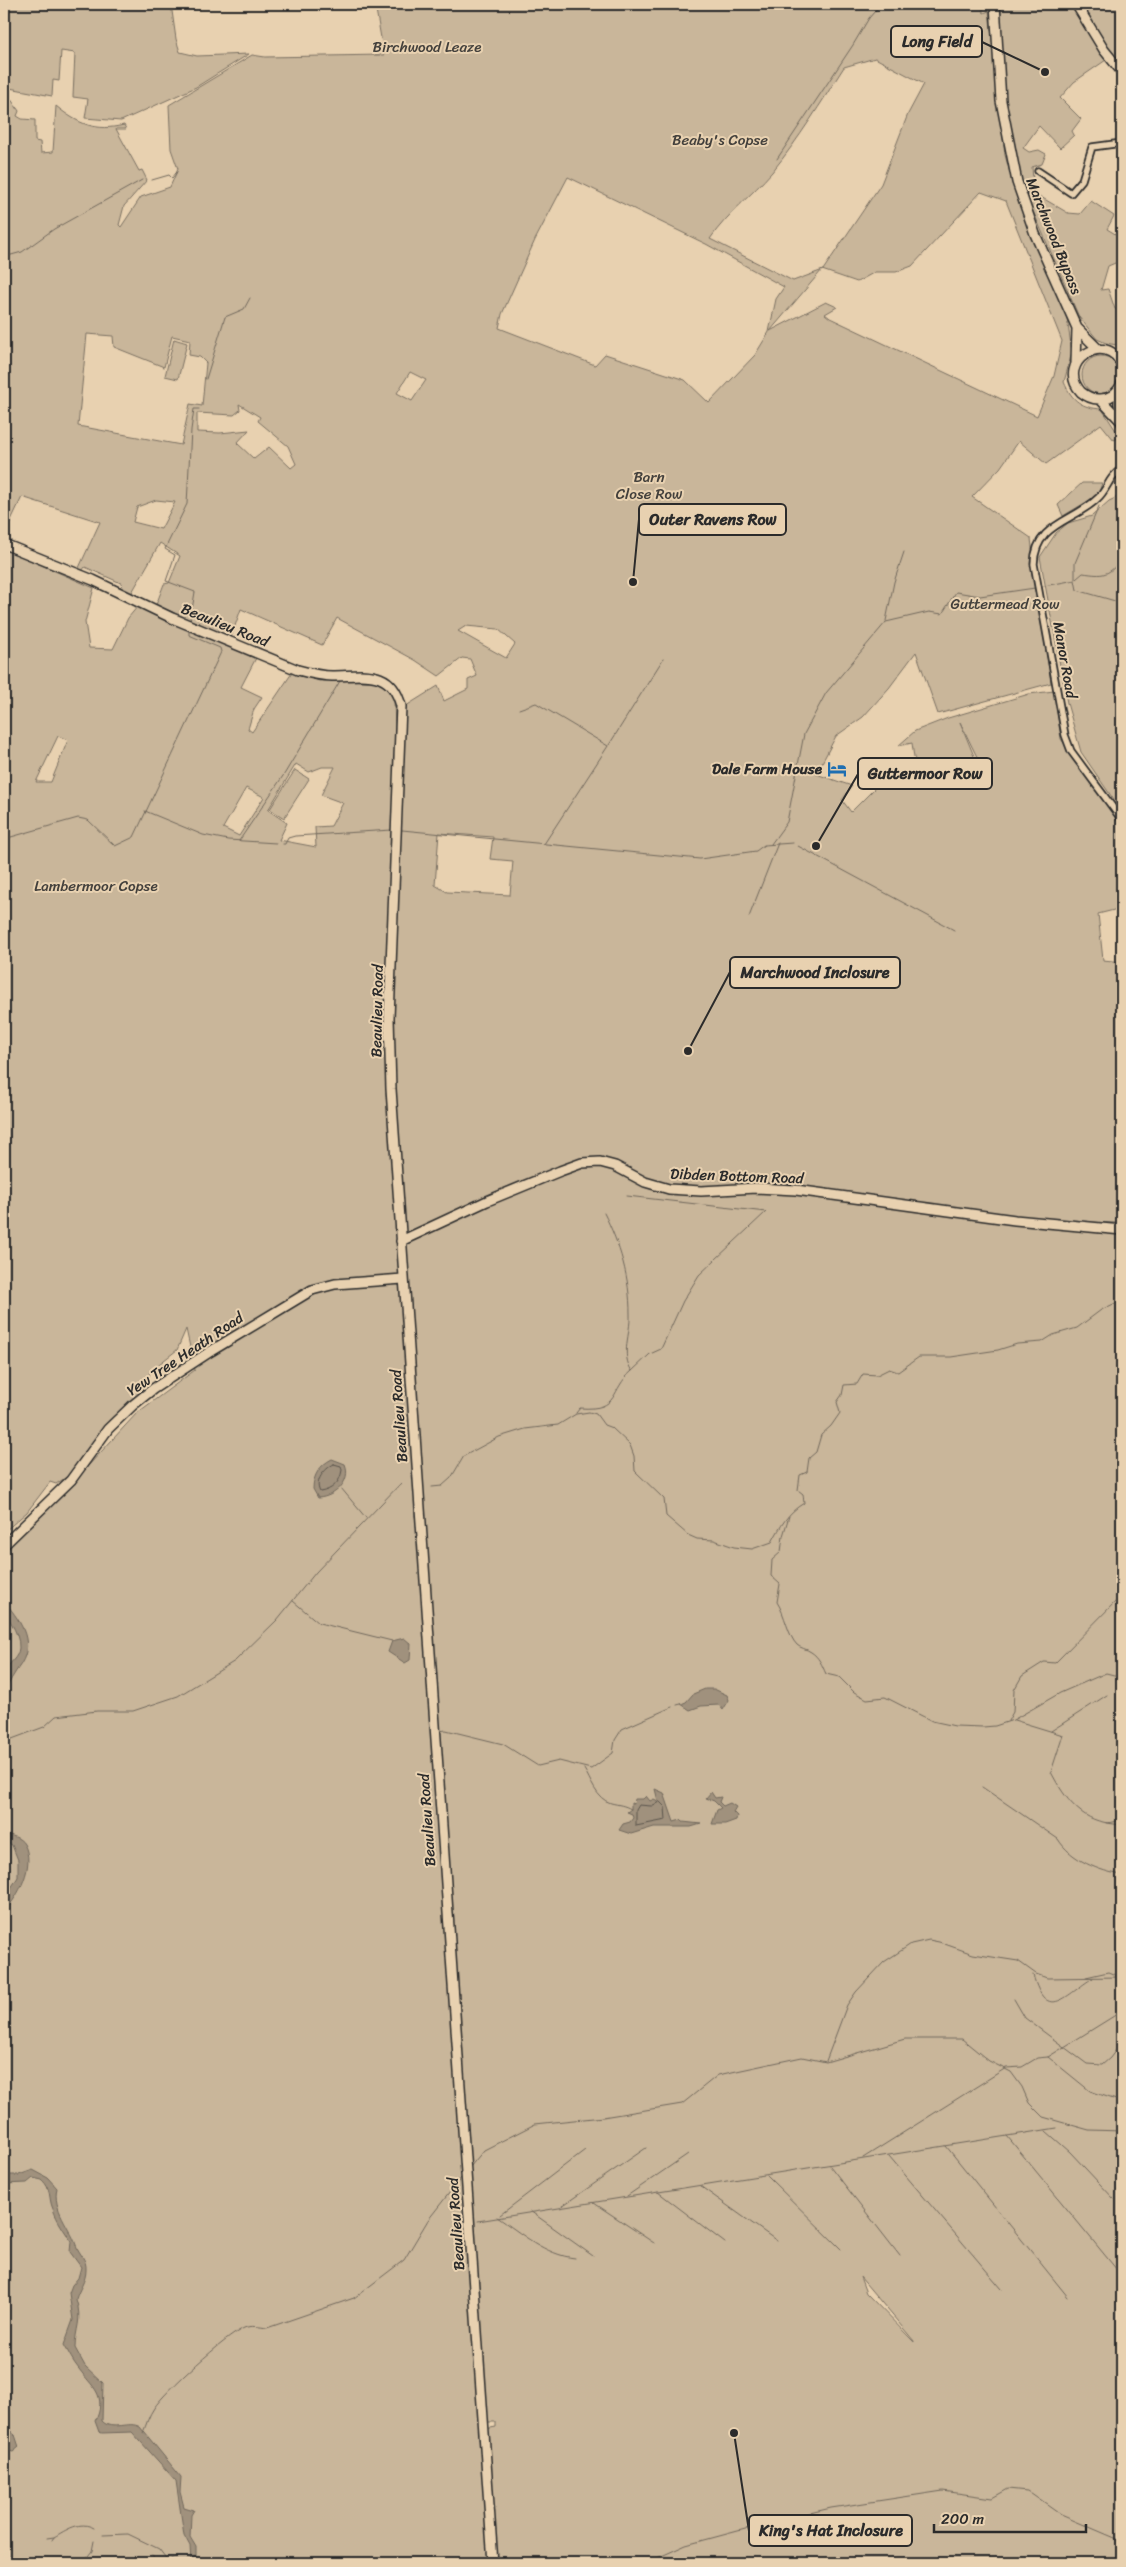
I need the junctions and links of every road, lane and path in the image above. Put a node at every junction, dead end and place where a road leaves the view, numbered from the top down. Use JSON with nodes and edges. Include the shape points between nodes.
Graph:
{"nodes":[{"id":1,"x":994,"y":4,"type":"edge"},
{"id":2,"x":1076,"y":4,"type":"edge"},
{"id":3,"x":1122,"y":71,"type":"edge"},
{"id":4,"x":1122,"y":143,"type":"edge"},
{"id":5,"x":1038,"y":171,"type":"dead end"},
{"id":6,"x":1077,"y":328,"type":"junction"},
{"id":7,"x":1098,"y":349,"type":"junction"},
{"id":8,"x":1112,"y":353,"type":"junction"},
{"id":9,"x":1122,"y":355,"type":"edge"},
{"id":10,"x":1076,"y":364,"type":"junction"},
{"id":11,"x":1122,"y":366,"type":"edge"},
{"id":12,"x":1121,"y":385,"type":"edge"},
{"id":13,"x":1100,"y":399,"type":"junction"},
{"id":14,"x":1121,"y":422,"type":"edge"},
{"id":15,"x":1122,"y":468,"type":"edge"},
{"id":16,"x":4,"y":544,"type":"edge"},
{"id":17,"x":1122,"y":820,"type":"edge"},
{"id":18,"x":1122,"y":1230,"type":"edge"},
{"id":19,"x":401,"y":1241,"type":"junction"},
{"id":20,"x":403,"y":1279,"type":"junction"},
{"id":21,"x":4,"y":1546,"type":"edge"},
{"id":22,"x":493,"y":2563,"type":"edge"}],
"edges":[{"from":1,"to":6,"type":"street","name":"Marchwood Bypass","via":[[1001,101],[1017,182],[1035,234]]},
{"from":2,"to":3,"type":"street","via":[[1104,50]]},
{"from":4,"to":5,"type":"street","via":[[1092,147],[1082,180],[1071,193]]},
{"from":6,"to":7,"type":"street","name":"Marchwood Bypass"},
{"from":6,"to":10,"type":"street","name":"Marchwood Bypass"},
{"from":7,"to":8,"type":"street"},
{"from":7,"to":10,"type":"street","via":[[1085,353]]},
{"from":8,"to":9,"type":"street"},
{"from":8,"to":11,"type":"street"},
{"from":10,"to":13,"type":"street","name":"Marchwood Bypass","via":[[1074,372],[1078,388],[1084,395]]},
{"from":12,"to":13,"type":"street","via":[[1108,398]]},
{"from":12,"to":14,"type":"street"},
{"from":13,"to":14,"type":"street"},
{"from":15,"to":17,"type":"street","name":"Manor Road","via":[[1108,480],[1101,496],[1049,530],[1034,550],[1065,735],[1071,751]]},
{"from":16,"to":19,"type":"street","name":"Beaulieu Road","via":[[298,670],[318,675],[371,675],[387,681],[398,696],[401,732],[389,1042]]},
{"from":18,"to":19,"type":"street","name":"Dibden Bottom Road","via":[[1015,1220],[796,1190],[668,1189],[600,1162],[582,1163],[560,1171]]},
{"from":19,"to":20,"type":"street","name":"Beaulieu Road"},
{"from":20,"to":21,"type":"street","name":"Yew Tree Heath Road","via":[[335,1284],[312,1290],[153,1389],[108,1429],[71,1480]]},
{"from":20,"to":22,"type":"street","name":"Beaulieu Road"}]}
